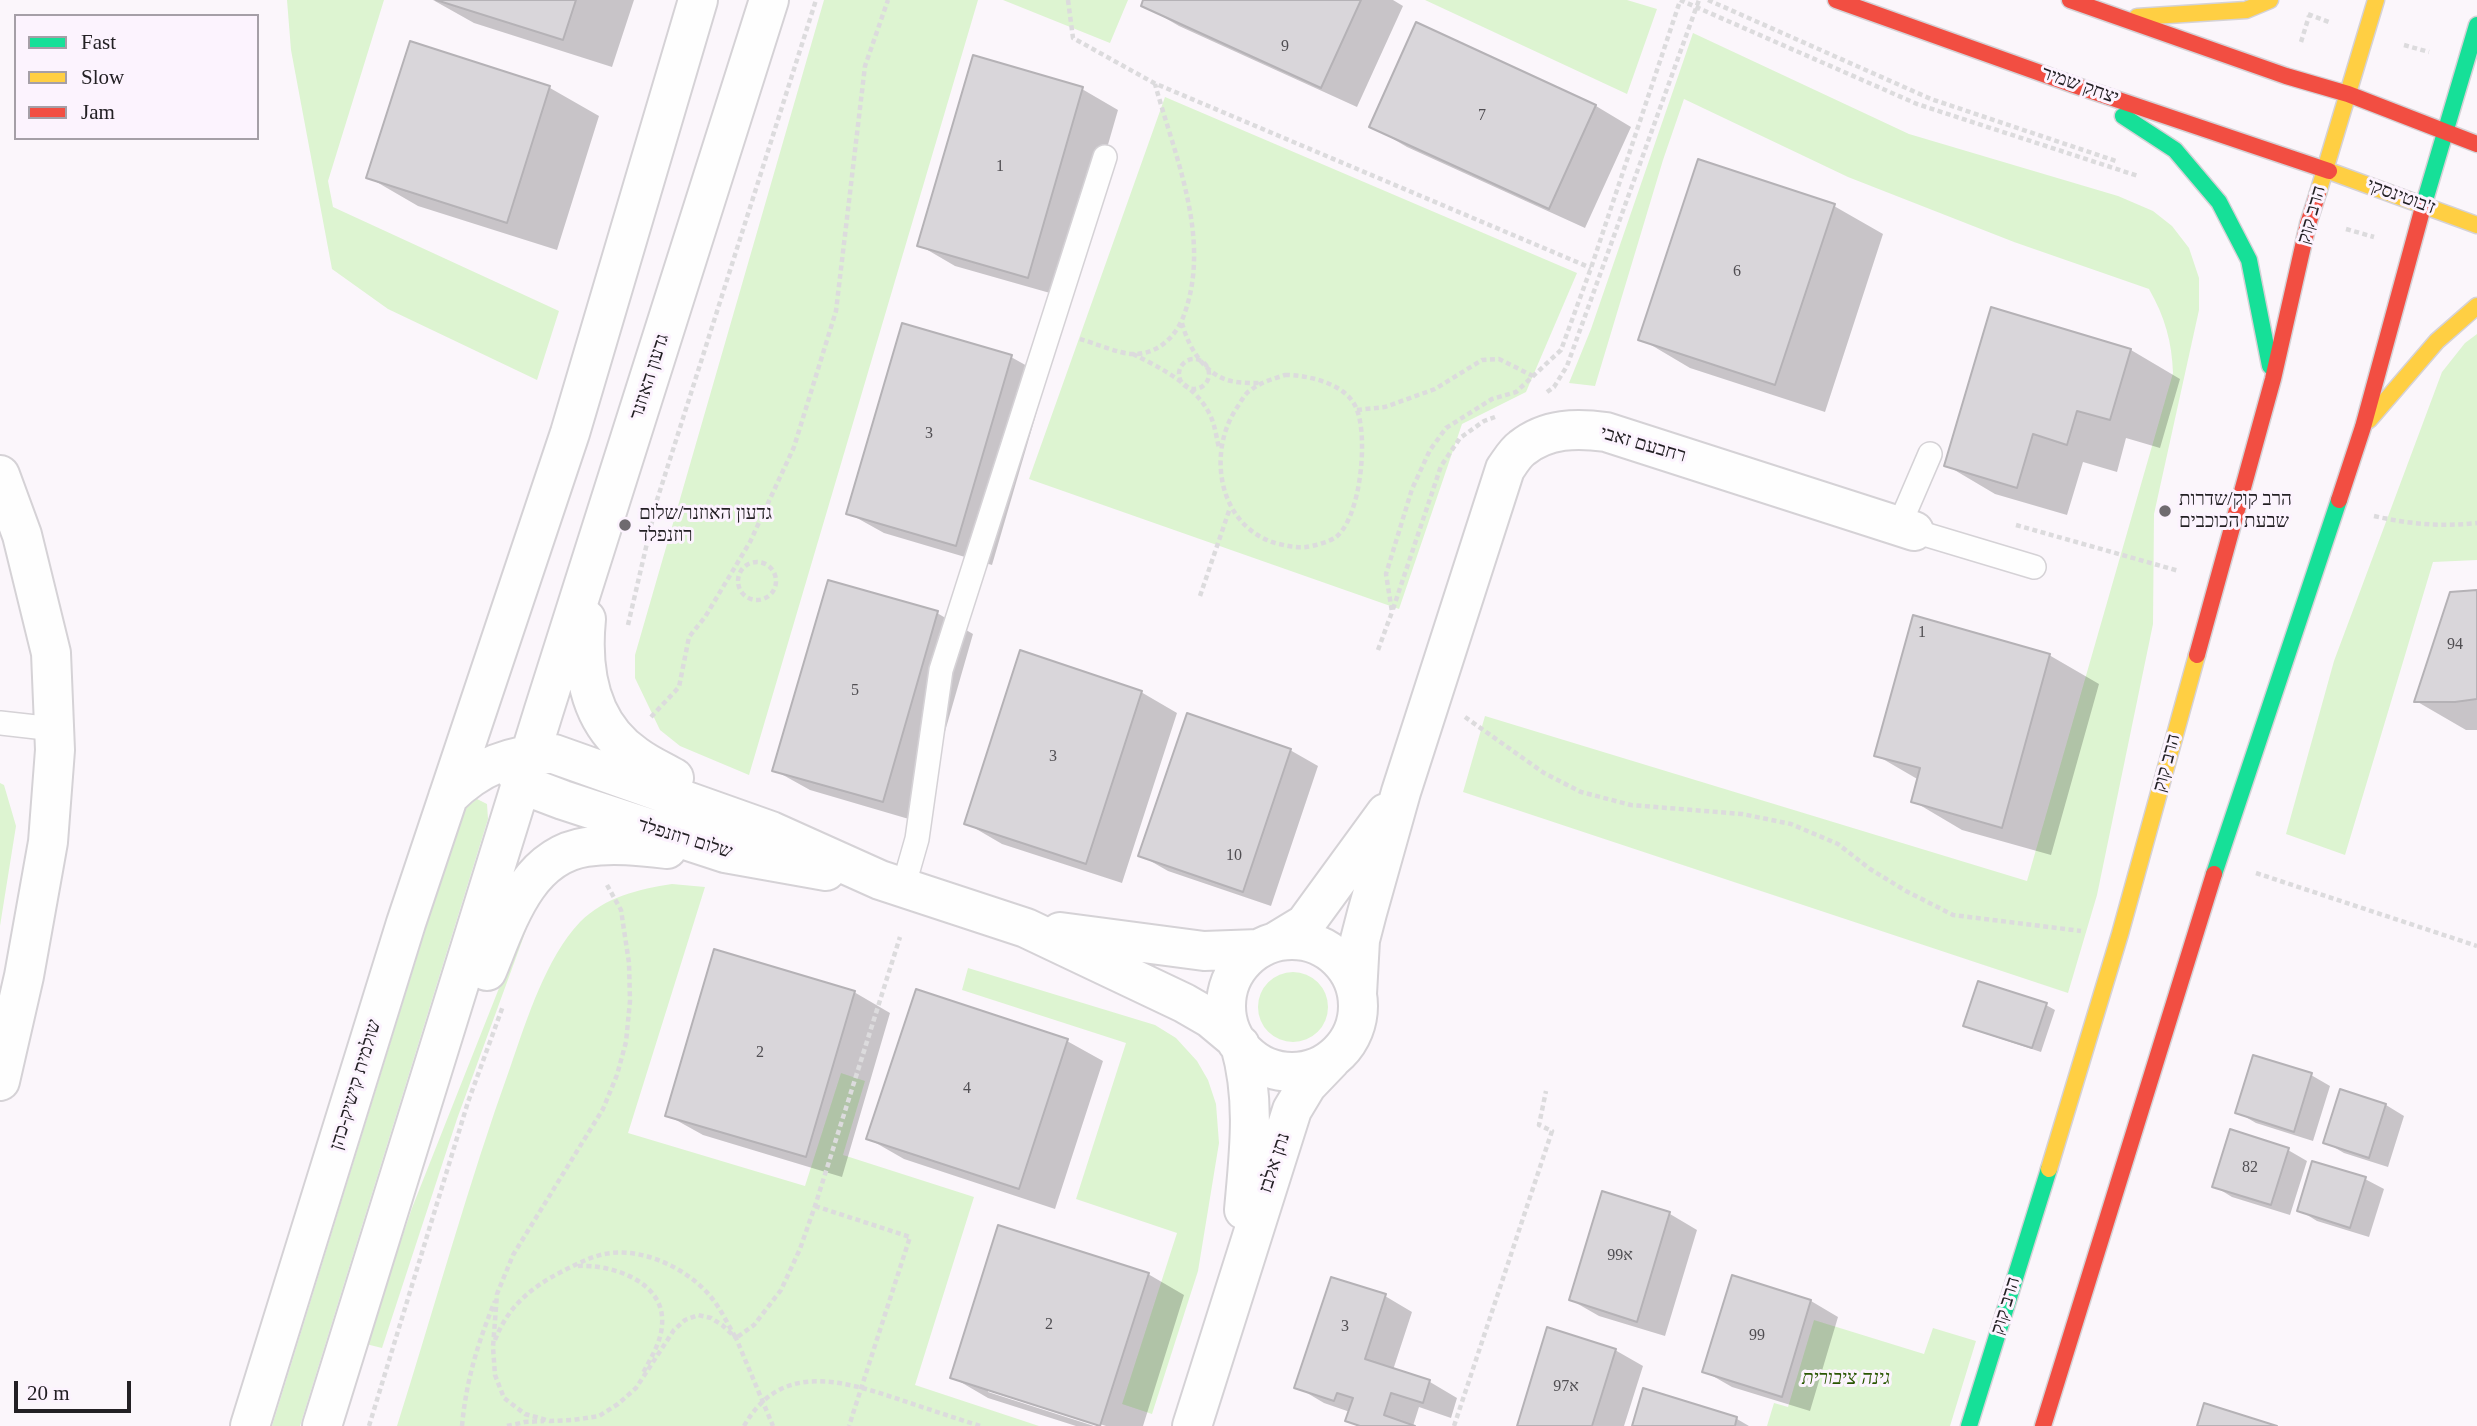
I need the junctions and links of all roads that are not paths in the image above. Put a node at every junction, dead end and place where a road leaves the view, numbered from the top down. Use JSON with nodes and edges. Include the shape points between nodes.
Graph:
{"nodes":[{"id":1,"x":698,"y":0,"type":"edge"},
{"id":2,"x":769,"y":0,"type":"edge"},
{"id":3,"x":1836,"y":0,"type":"edge"},
{"id":4,"x":2070,"y":0,"type":"edge"},
{"id":5,"x":2270,"y":0,"type":"edge"},
{"id":6,"x":2376,"y":0,"type":"edge"},
{"id":7,"x":2122,"y":18,"type":"junction"},
{"id":8,"x":2477,"y":25,"type":"edge"},
{"id":9,"x":2074,"y":85,"type":"junction"},
{"id":10,"x":2348,"y":94,"type":"junction"},
{"id":11,"x":2446,"y":131,"type":"junction"},
{"id":12,"x":2477,"y":144,"type":"edge"},
{"id":13,"x":1105,"y":157,"type":"dead end"},
{"id":14,"x":2325,"y":170,"type":"junction"},
{"id":15,"x":2423,"y":205,"type":"junction"},
{"id":16,"x":2477,"y":225,"type":"edge"},
{"id":17,"x":2477,"y":306,"type":"edge"},
{"id":18,"x":2273,"y":379,"type":"junction"},
{"id":19,"x":2363,"y":427,"type":"junction"},
{"id":20,"x":1930,"y":454,"type":"dead end"},
{"id":21,"x":0,"y":475,"type":"edge"},
{"id":22,"x":1907,"y":529,"type":"junction"},
{"id":23,"x":599,"y":539,"type":"junction"},
{"id":24,"x":2034,"y":566,"type":"dead end"},
{"id":25,"x":484,"y":691,"type":"junction"},
{"id":26,"x":0,"y":723,"type":"edge"},
{"id":27,"x":54,"y":729,"type":"junction"},
{"id":28,"x":520,"y":765,"type":"junction"},
{"id":29,"x":1401,"y":792,"type":"junction"},
{"id":30,"x":448,"y":797,"type":"junction"},
{"id":31,"x":771,"y":831,"type":"junction"},
{"id":32,"x":725,"y":853,"type":"junction"},
{"id":33,"x":892,"y":884,"type":"junction"},
{"id":34,"x":1026,"y":928,"type":"junction"},
{"id":35,"x":1268,"y":945,"type":"junction"},
{"id":36,"x":1357,"y":994,"type":"junction"},
{"id":37,"x":1237,"y":1042,"type":"junction"},
{"id":38,"x":1333,"y":1058,"type":"junction"},
{"id":39,"x":0,"y":1080,"type":"edge"},
{"id":40,"x":428,"y":1087,"type":"junction"},
{"id":41,"x":1238,"y":1279,"type":"junction"},
{"id":42,"x":250,"y":1426,"type":"edge"},
{"id":43,"x":322,"y":1426,"type":"edge"},
{"id":44,"x":1192,"y":1426,"type":"edge"},
{"id":45,"x":1969,"y":1426,"type":"edge"},
{"id":46,"x":2043,"y":1426,"type":"edge"}],
"edges":[{"from":1,"to":25,"type":"street","via":[[570,433]]},
{"from":2,"to":23,"type":"street","name":"גדעון האוזנר"},
{"from":3,"to":9,"type":"main road","name":"יצחק שמיר"},
{"from":4,"to":7,"type":"main road"},
{"from":5,"to":7,"type":"main road","via":[[2246,10]]},
{"from":6,"to":10,"type":"main road","name":"הרב קוק"},
{"from":7,"to":10,"type":"main road"},
{"from":8,"to":11,"type":"main road"},
{"from":9,"to":14,"type":"main road","name":"יצחק שמיר"},
{"from":9,"to":18,"type":"main road","via":[[2175,150],[2218,202],[2249,260]]},
{"from":10,"to":11,"type":"main road"},
{"from":10,"to":14,"type":"main road","name":"הרב קוק"},
{"from":11,"to":12,"type":"main road"},
{"from":11,"to":15,"type":"main road"},
{"from":13,"to":33,"type":"lane","via":[[941,670],[917,839]]},
{"from":14,"to":15,"type":"main road","name":"ז'בוטינסקי"},
{"from":14,"to":18,"type":"main road","name":"הרב קוק"},
{"from":15,"to":16,"type":"main road","name":"ז'בוטינסקי"},
{"from":15,"to":19,"type":"main road"},
{"from":17,"to":19,"type":"main road","via":[[2437,341]]},
{"from":18,"to":45,"type":"main road","name":"הרב קוק","via":[[2120,934]]},
{"from":19,"to":46,"type":"main road","via":[[2218,861]]},
{"from":20,"to":22,"type":"lane"},
{"from":21,"to":27,"type":"street","via":[[22,535],[51,653]]},
{"from":22,"to":24,"type":"lane"},
{"from":22,"to":29,"type":"street","name":"רחבעם זאבי","via":[[1606,432],[1575,428],[1548,434],[1522,448],[1505,469]]},
{"from":23,"to":28,"type":"street","name":"גדעון האוזנר"},
{"from":23,"to":31,"type":"street","via":[[583,659],[587,688],[601,716],[614,737],[635,756]]},
{"from":25,"to":28,"type":"street","via":[[495,737]]},
{"from":25,"to":30,"type":"street","name":"שולמית קישיק-כהן"},
{"from":26,"to":27,"type":"lane"},
{"from":27,"to":39,"type":"street","via":[[48,842]]},
{"from":28,"to":30,"type":"street","name":"שלום רוזנפלד","via":[[467,778]]},
{"from":28,"to":31,"type":"street","name":"שלום רוזנפלד","via":[[554,754]]},
{"from":28,"to":32,"type":"street","name":"שלום רוזנפלד","via":[[534,789]]},
{"from":28,"to":40,"type":"street"},
{"from":29,"to":35,"type":"street","name":"רחבעם זאבי","via":[[1305,924]]},
{"from":29,"to":36,"type":"street","name":"רחבעם זאבי","via":[[1360,940]]},
{"from":30,"to":42,"type":"street","name":"שולמית קישיק-כהן"},
{"from":31,"to":33,"type":"street","name":"שלום רוזנפלד"},
{"from":32,"to":33,"type":"street","name":"שלום רוזנפלד"},
{"from":32,"to":40,"type":"street","via":[[623,845],[585,847],[558,856],[537,873],[516,901],[460,1037],[442,1073]]},
{"from":33,"to":34,"type":"street","name":"שלום רוזנפלד"},
{"from":34,"to":35,"type":"street","name":"שלום רוזנפלד","via":[[1204,951]]},
{"from":34,"to":37,"type":"street","name":"שלום רוזנפלד","via":[[1184,1003]]},
{"from":35,"to":36,"type":"street","via":[[1295,940],[1329,951],[1352,978]]},
{"from":35,"to":37,"type":"street","via":[[1244,960],[1229,987],[1227,1018]]},
{"from":36,"to":38,"type":"street","via":[[1357,1025]]},
{"from":37,"to":38,"type":"street","via":[[1265,1067],[1281,1072],[1298,1073]]},
{"from":37,"to":41,"type":"street","name":"נתן אלבז","via":[[1248,1073],[1251,1125]]},
{"from":38,"to":41,"type":"street","name":"נתן אלבז","via":[[1307,1085],[1292,1110]]},
{"from":40,"to":43,"type":"street"},
{"from":41,"to":44,"type":"street","name":"נתן אלבז"}]}
